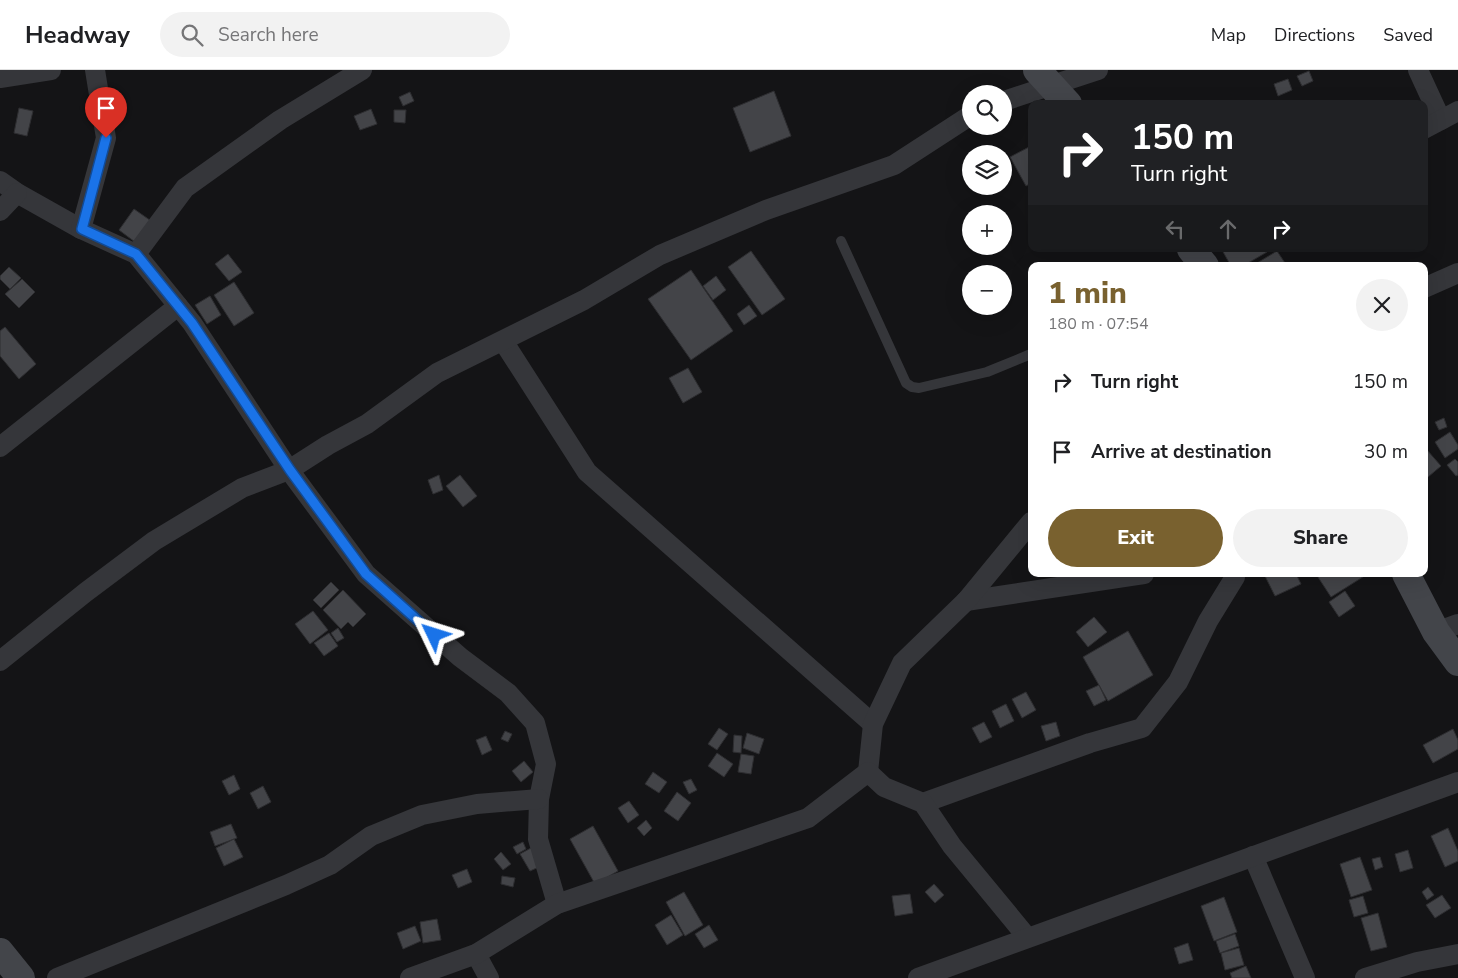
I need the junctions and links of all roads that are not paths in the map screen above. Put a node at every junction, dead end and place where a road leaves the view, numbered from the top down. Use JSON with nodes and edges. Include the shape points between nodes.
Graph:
{"nodes":[{"id":1,"x":51,"y":70,"type":"edge"},
{"id":2,"x":95,"y":70,"type":"edge"},
{"id":3,"x":362,"y":70,"type":"edge"},
{"id":4,"x":1098,"y":70,"type":"edge"},
{"id":5,"x":1418,"y":70,"type":"edge"},
{"id":6,"x":0,"y":78,"type":"edge"},
{"id":7,"x":1053,"y":86,"type":"edge"},
{"id":8,"x":1012,"y":99,"type":"edge"},
{"id":9,"x":1441,"y":120,"type":"edge"},
{"id":10,"x":962,"y":121,"type":"edge"},
{"id":11,"x":0,"y":181,"type":"edge"},
{"id":12,"x":17,"y":193,"type":"junction"},
{"id":13,"x":0,"y":211,"type":"edge"},
{"id":14,"x":82,"y":229,"type":"junction"},
{"id":15,"x":841,"y":241,"type":"dead end"},
{"id":16,"x":136,"y":254,"type":"junction"},
{"id":17,"x":1458,"y":273,"type":"edge"},
{"id":18,"x":1428,"y":286,"type":"edge"},
{"id":19,"x":178,"y":306,"type":"junction"},
{"id":20,"x":503,"y":340,"type":"junction"},
{"id":21,"x":1028,"y":355,"type":"edge"},
{"id":22,"x":0,"y":446,"type":"edge"},
{"id":23,"x":290,"y":470,"type":"junction"},
{"id":24,"x":1028,"y":526,"type":"edge"},
{"id":25,"x":1123,"y":577,"type":"edge"},
{"id":26,"x":1235,"y":577,"type":"edge"},
{"id":27,"x":1408,"y":577,"type":"edge"},
{"id":28,"x":966,"y":600,"type":"junction"},
{"id":29,"x":1447,"y":628,"type":"edge"},
{"id":30,"x":0,"y":661,"type":"edge"},
{"id":31,"x":1458,"y":662,"type":"edge"},
{"id":32,"x":873,"y":724,"type":"junction"},
{"id":33,"x":868,"y":772,"type":"junction"},
{"id":34,"x":1458,"y":782,"type":"edge"},
{"id":35,"x":539,"y":799,"type":"junction"},
{"id":36,"x":923,"y":802,"type":"junction"},
{"id":37,"x":1252,"y":856,"type":"junction"},
{"id":38,"x":557,"y":904,"type":"junction"},
{"id":39,"x":1027,"y":938,"type":"junction"},
{"id":40,"x":0,"y":952,"type":"edge"},
{"id":41,"x":476,"y":954,"type":"junction"},
{"id":42,"x":1458,"y":954,"type":"edge"},
{"id":43,"x":21,"y":978,"type":"edge"},
{"id":44,"x":57,"y":978,"type":"edge"},
{"id":45,"x":410,"y":978,"type":"edge"},
{"id":46,"x":488,"y":978,"type":"edge"},
{"id":47,"x":918,"y":978,"type":"edge"},
{"id":48,"x":1304,"y":978,"type":"edge"},
{"id":49,"x":1365,"y":978,"type":"edge"}],
"edges":[{"from":1,"to":6,"type":"street"},
{"from":2,"to":14,"type":"street","via":[[106,138]]},
{"from":3,"to":16,"type":"street","via":[[280,120],[185,188]]},
{"from":4,"to":7,"type":"street"},
{"from":5,"to":9,"type":"street"},
{"from":7,"to":8,"type":"street"},
{"from":10,"to":20,"type":"street","via":[[894,164],[766,210],[660,255],[584,300]]},
{"from":11,"to":12,"type":"street"},
{"from":12,"to":13,"type":"street"},
{"from":12,"to":14,"type":"street"},
{"from":14,"to":16,"type":"street"},
{"from":15,"to":21,"type":"lane","via":[[906,383],[912,387],[968,378]]},
{"from":16,"to":19,"type":"street"},
{"from":17,"to":18,"type":"street"},
{"from":19,"to":22,"type":"street"},
{"from":19,"to":23,"type":"street"},
{"from":20,"to":23,"type":"street","via":[[437,373],[367,424]]},
{"from":20,"to":32,"type":"street","via":[[587,472]]},
{"from":23,"to":30,"type":"street","via":[[242,488],[154,541]]},
{"from":23,"to":35,"type":"street","via":[[366,574],[460,657],[508,693],[535,723],[546,764]]},
{"from":24,"to":28,"type":"street"},
{"from":25,"to":28,"type":"street"},
{"from":26,"to":36,"type":"street","via":[[1208,621],[1178,682],[1142,728]]},
{"from":27,"to":29,"type":"street"},
{"from":28,"to":32,"type":"street","via":[[902,663]]},
{"from":29,"to":31,"type":"street"},
{"from":32,"to":33,"type":"street"},
{"from":33,"to":36,"type":"street","via":[[884,787]]},
{"from":33,"to":38,"type":"street","via":[[808,818]]},
{"from":34,"to":37,"type":"street"},
{"from":35,"to":38,"type":"street","via":[[538,839]]},
{"from":35,"to":44,"type":"street","via":[[477,804],[422,815],[371,836],[330,865],[286,885]]},
{"from":36,"to":39,"type":"street","via":[[952,846]]},
{"from":37,"to":39,"type":"street"},
{"from":37,"to":48,"type":"street"},
{"from":38,"to":41,"type":"street"},
{"from":39,"to":47,"type":"street"},
{"from":40,"to":43,"type":"street"},
{"from":41,"to":45,"type":"street"},
{"from":41,"to":46,"type":"street"},
{"from":42,"to":49,"type":"street"}]}
